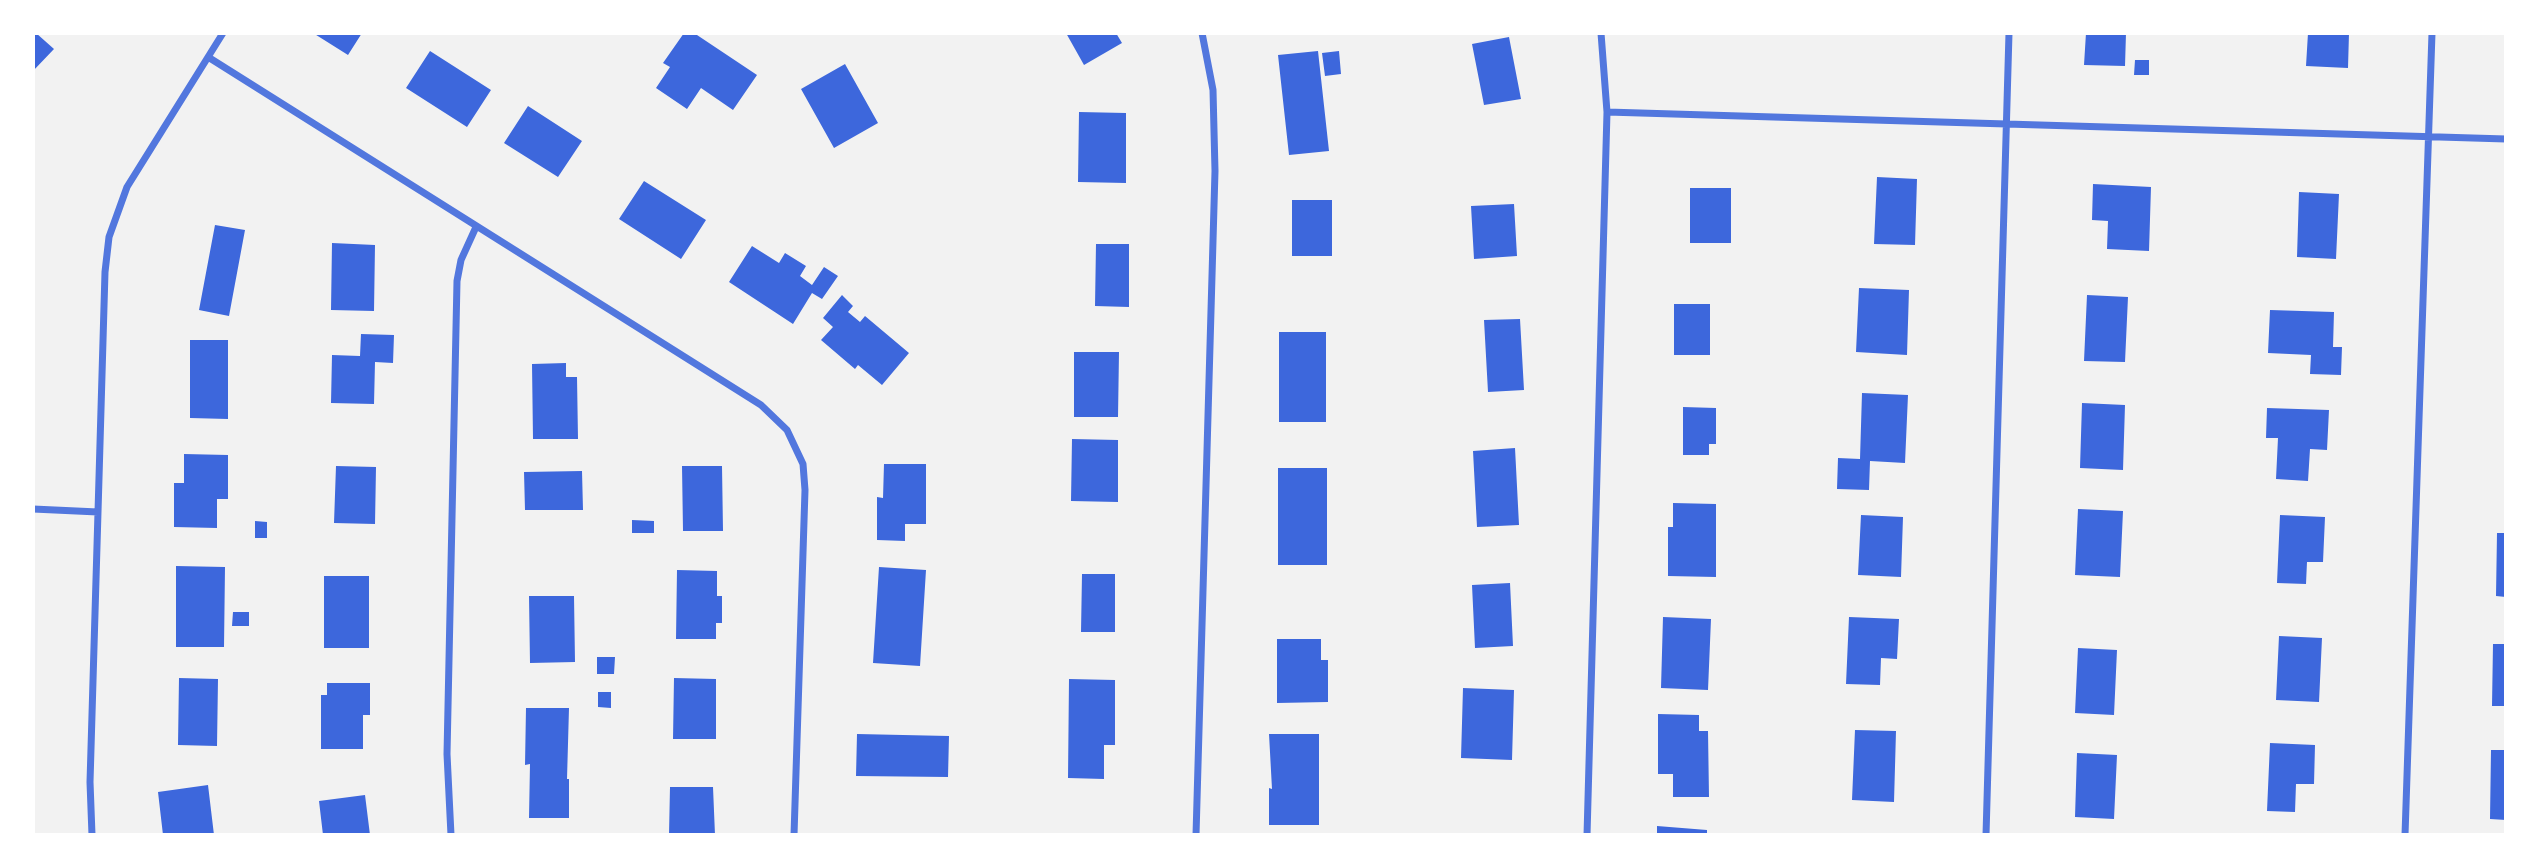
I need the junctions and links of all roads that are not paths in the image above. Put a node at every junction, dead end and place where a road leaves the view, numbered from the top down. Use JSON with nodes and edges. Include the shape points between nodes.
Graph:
{"nodes":[{"id":1,"x":223,"y":33,"type":"edge"},
{"id":2,"x":1202,"y":33,"type":"edge"},
{"id":3,"x":1601,"y":33,"type":"edge"},
{"id":4,"x":2010,"y":33,"type":"edge"},
{"id":5,"x":2432,"y":33,"type":"edge"},
{"id":6,"x":208,"y":57,"type":"junction"},
{"id":7,"x":1607,"y":112,"type":"junction"},
{"id":8,"x":2008,"y":124,"type":"junction"},
{"id":9,"x":2429,"y":137,"type":"junction"},
{"id":10,"x":2506,"y":139,"type":"edge"},
{"id":11,"x":476,"y":227,"type":"junction"},
{"id":12,"x":33,"y":509,"type":"edge"},
{"id":13,"x":98,"y":512,"type":"junction"},
{"id":14,"x":92,"y":835,"type":"edge"},
{"id":15,"x":451,"y":835,"type":"edge"},
{"id":16,"x":794,"y":835,"type":"edge"},
{"id":17,"x":1196,"y":835,"type":"edge"},
{"id":18,"x":1587,"y":835,"type":"edge"},
{"id":19,"x":1986,"y":835,"type":"edge"},
{"id":20,"x":2405,"y":835,"type":"edge"}],
"edges":[{"from":1,"to":6,"type":"street"},
{"from":2,"to":17,"type":"street","via":[[1213,90],[1215,171]]},
{"from":3,"to":7,"type":"street"},
{"from":4,"to":8,"type":"street"},
{"from":5,"to":9,"type":"street"},
{"from":6,"to":11,"type":"street"},
{"from":6,"to":13,"type":"street","via":[[127,187],[109,237]]},
{"from":7,"to":8,"type":"street"},
{"from":7,"to":18,"type":"street"},
{"from":8,"to":9,"type":"street"},
{"from":8,"to":19,"type":"street"},
{"from":9,"to":10,"type":"street"},
{"from":9,"to":20,"type":"street"},
{"from":11,"to":15,"type":"street","via":[[457,281],[447,754]]},
{"from":11,"to":16,"type":"street","via":[[761,405],[794,441],[803,464],[805,490]]},
{"from":12,"to":13,"type":"street"},
{"from":13,"to":14,"type":"street"}]}
